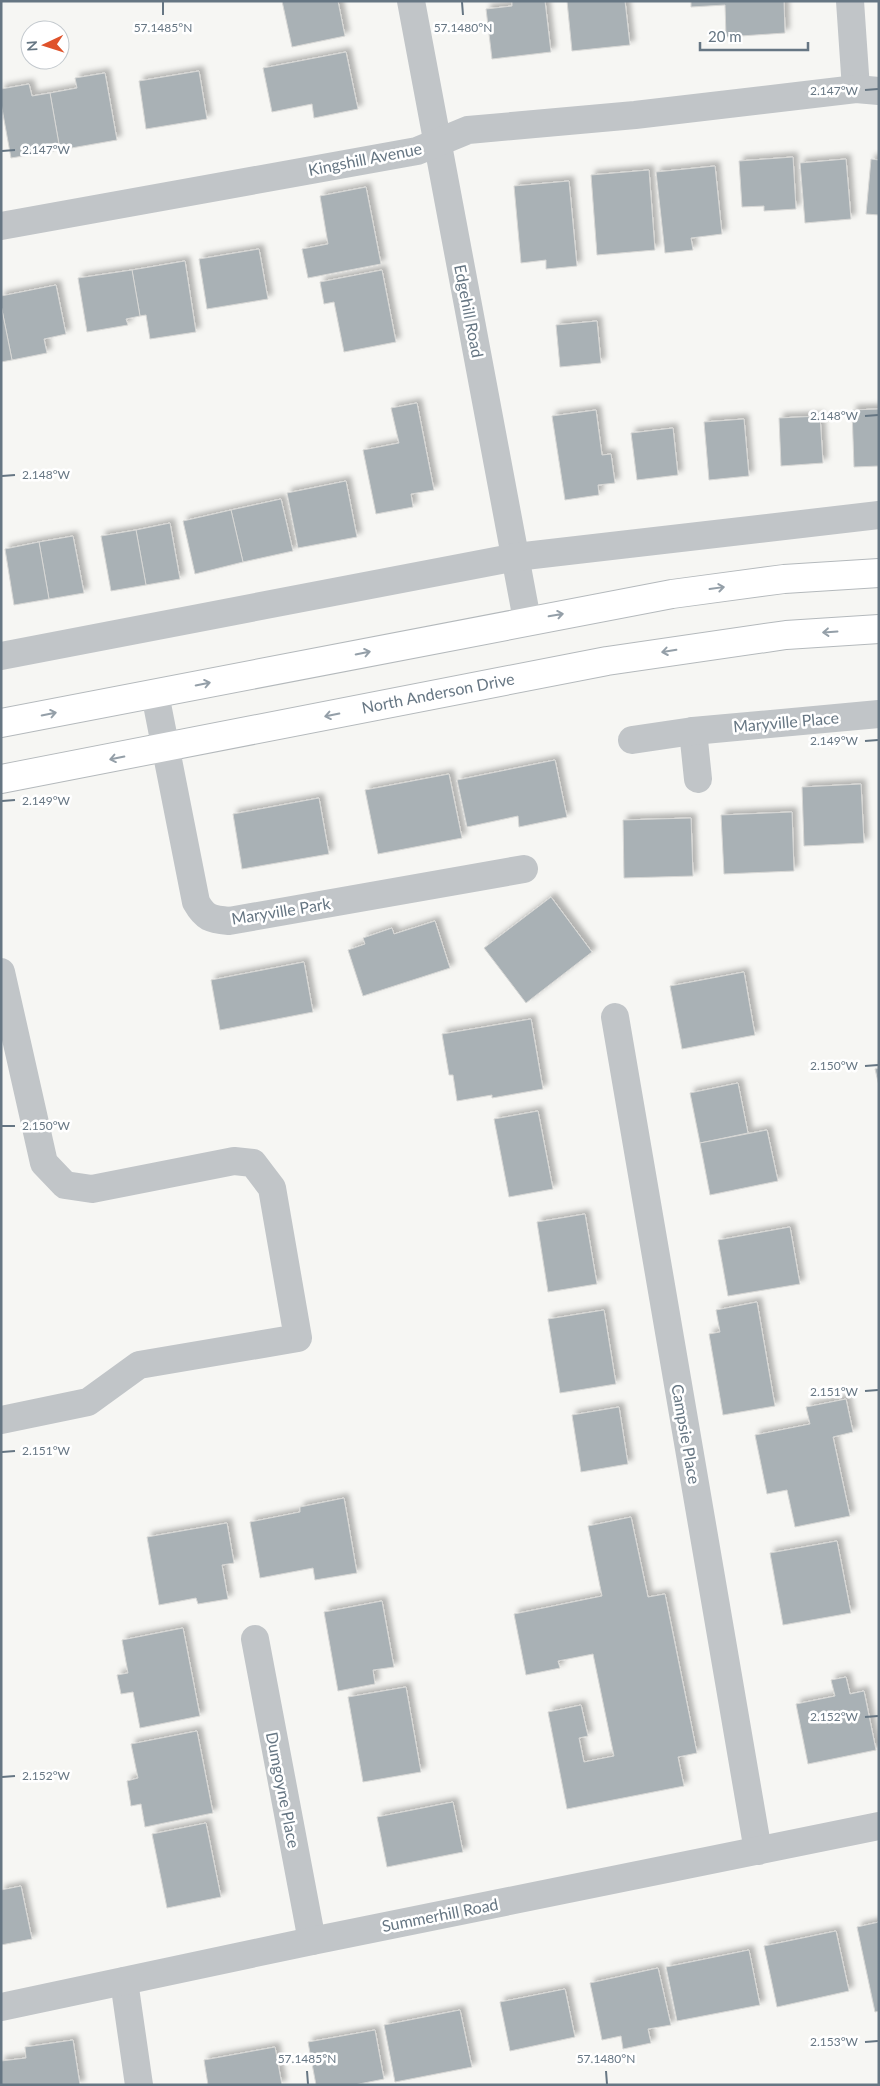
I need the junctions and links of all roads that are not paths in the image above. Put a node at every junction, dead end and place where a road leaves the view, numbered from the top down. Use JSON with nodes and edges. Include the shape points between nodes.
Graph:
{"nodes":[{"id":1,"x":411,"y":1,"type":"edge"},
{"id":2,"x":850,"y":1,"type":"edge"},
{"id":3,"x":867,"y":90,"type":"edge"},
{"id":4,"x":436,"y":144,"type":"junction"},
{"id":5,"x":1,"y":226,"type":"edge"},
{"id":6,"x":879,"y":515,"type":"edge"},
{"id":7,"x":516,"y":557,"type":"junction"},
{"id":8,"x":879,"y":573,"type":"edge"},
{"id":9,"x":527,"y":620,"type":"junction"},
{"id":10,"x":879,"y":629,"type":"edge"},
{"id":11,"x":1,"y":656,"type":"edge"},
{"id":12,"x":155,"y":694,"type":"junction"},
{"id":13,"x":879,"y":714,"type":"edge"},
{"id":14,"x":1,"y":723,"type":"edge"},
{"id":15,"x":694,"y":731,"type":"junction"},
{"id":16,"x":632,"y":740,"type":"dead end"},
{"id":17,"x":164,"y":748,"type":"junction"},
{"id":18,"x":1,"y":779,"type":"edge"},
{"id":19,"x":698,"y":779,"type":"dead end"},
{"id":20,"x":524,"y":869,"type":"dead end"},
{"id":21,"x":1,"y":972,"type":"edge"},
{"id":22,"x":615,"y":1017,"type":"dead end"},
{"id":23,"x":10,"y":1055,"type":"edge"},
{"id":24,"x":1,"y":1420,"type":"edge"},
{"id":25,"x":255,"y":1639,"type":"dead end"},
{"id":26,"x":879,"y":1826,"type":"edge"},
{"id":27,"x":758,"y":1851,"type":"junction"},
{"id":28,"x":312,"y":1941,"type":"junction"},
{"id":29,"x":124,"y":1981,"type":"junction"},
{"id":30,"x":1,"y":2007,"type":"edge"},
{"id":31,"x":139,"y":2085,"type":"edge"}],
"edges":[{"from":1,"to":4,"type":"street","name":"Edgehill Road"},
{"from":2,"to":3,"type":"street"},
{"from":3,"to":4,"type":"street","name":"Kingshill Avenue","via":[[636,116],[468,130]]},
{"from":4,"to":5,"type":"street","name":"Kingshill Avenue"},
{"from":4,"to":7,"type":"street","name":"Edgehill Road"},
{"from":6,"to":7,"type":"street"},
{"from":7,"to":9,"type":"street","name":"Edgehill Road"},
{"from":7,"to":11,"type":"street"},
{"from":9,"to":8,"type":"main road","one_way":true,"via":[[672,594],[784,579]]},
{"from":12,"to":9,"type":"main road","one_way":true},
{"from":10,"to":17,"type":"main road","name":"North Anderson Drive","one_way":true,"via":[[786,635],[607,661]]},
{"from":14,"to":12,"type":"main road","one_way":true},
{"from":12,"to":17,"type":"street","name":"Maryville Park"},
{"from":13,"to":15,"type":"street","name":"Maryville Place"},
{"from":15,"to":16,"type":"street","name":"Maryville Place"},
{"from":15,"to":19,"type":"street"},
{"from":17,"to":18,"type":"main road","name":"North Anderson Drive","one_way":true},
{"from":17,"to":20,"type":"street","name":"Maryville Park","via":[[196,902],[202,913],[212,920],[229,921]]},
{"from":21,"to":23,"type":"street"},
{"from":22,"to":27,"type":"street","name":"Campsie Place"},
{"from":23,"to":24,"type":"street","via":[[44,1162],[65,1185],[92,1189],[234,1161],[253,1163],[272,1188],[298,1338],[139,1365],[88,1402]]},
{"from":25,"to":28,"type":"street","name":"Dumgoyne Place"},
{"from":26,"to":27,"type":"street","name":"Summerhill Road"},
{"from":27,"to":28,"type":"street","name":"Summerhill Road"},
{"from":28,"to":29,"type":"street","name":"Summerhill Road"},
{"from":29,"to":30,"type":"street","name":"Summerhill Road"},
{"from":29,"to":31,"type":"street"}]}
